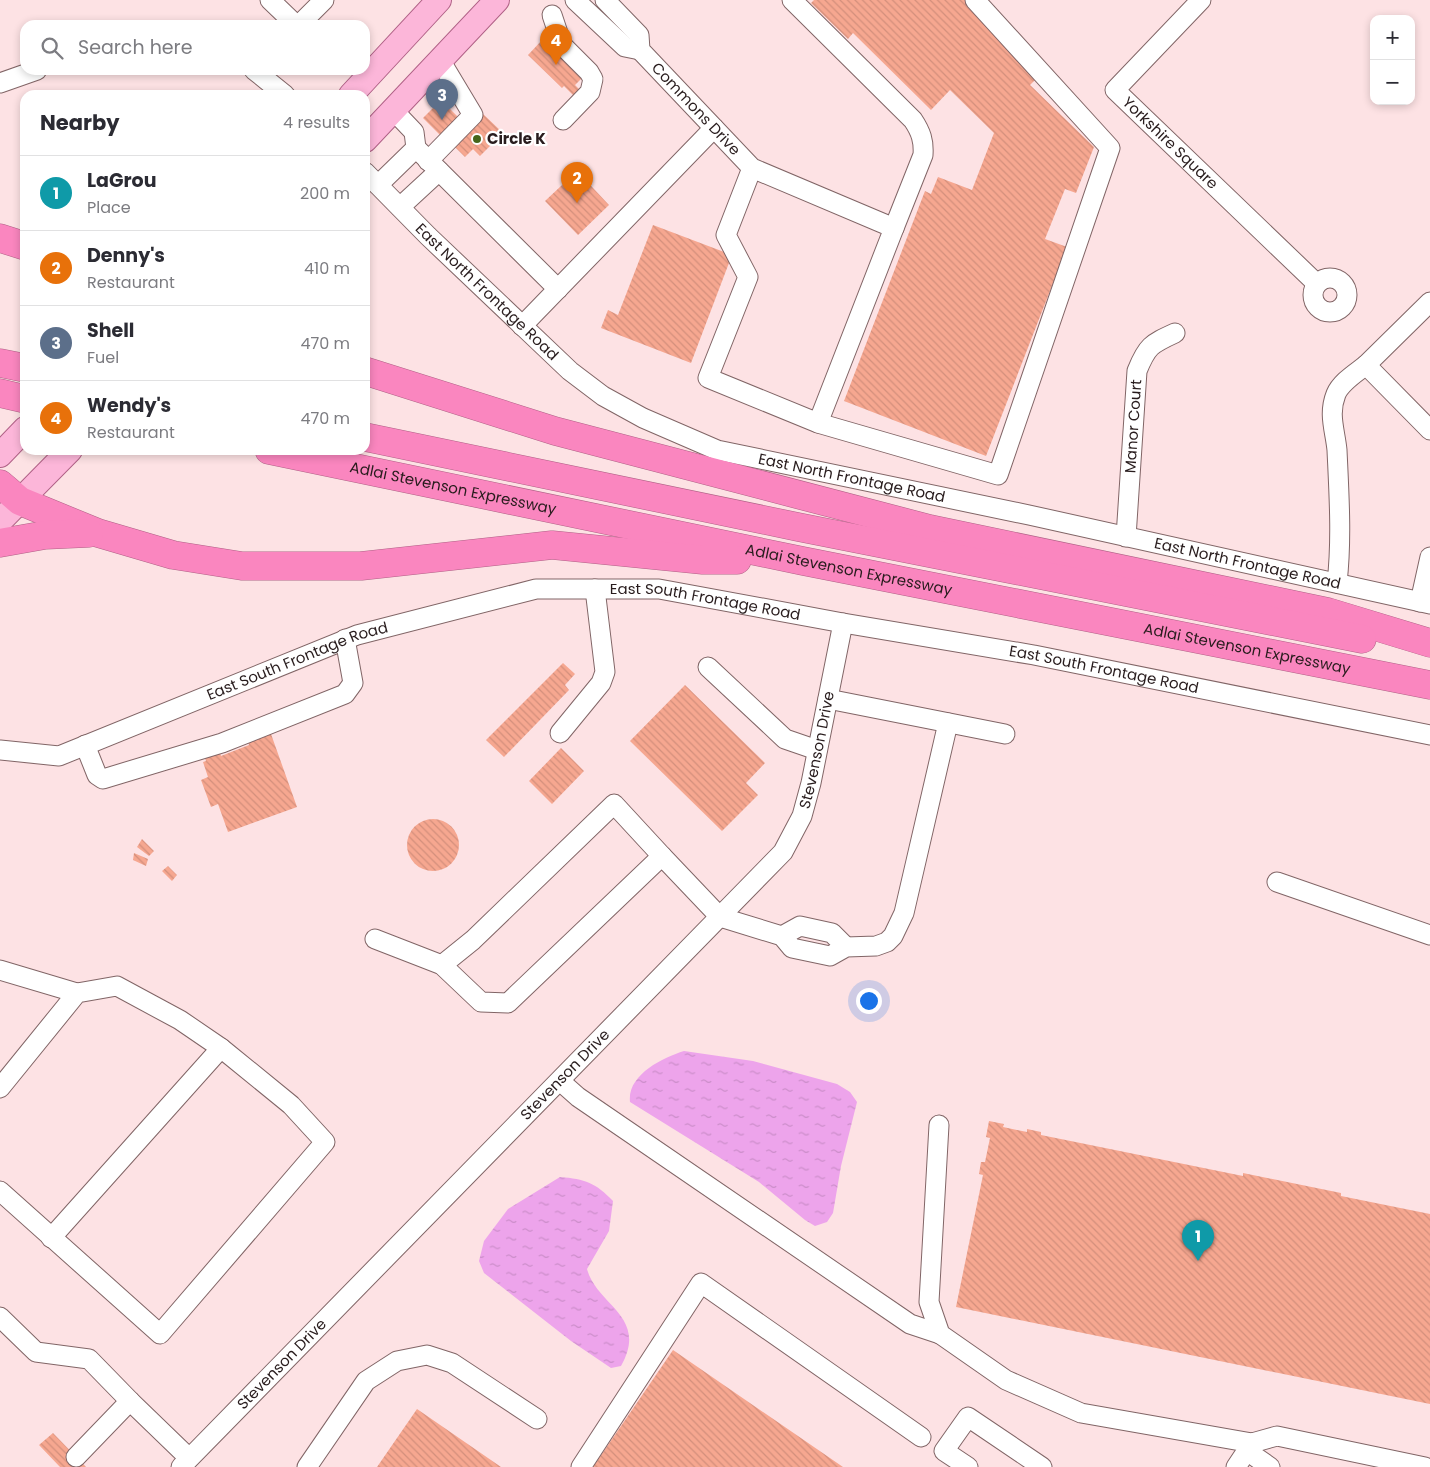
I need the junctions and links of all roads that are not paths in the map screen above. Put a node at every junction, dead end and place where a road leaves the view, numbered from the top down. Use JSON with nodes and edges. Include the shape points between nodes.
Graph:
{"nodes":[{"id":1,"x":270,"y":0,"type":"edge"},
{"id":2,"x":324,"y":0,"type":"edge"},
{"id":3,"x":439,"y":0,"type":"edge"},
{"id":4,"x":497,"y":0,"type":"edge"},
{"id":5,"x":575,"y":0,"type":"edge"},
{"id":6,"x":605,"y":0,"type":"edge"},
{"id":7,"x":792,"y":0,"type":"edge"},
{"id":8,"x":975,"y":0,"type":"edge"},
{"id":9,"x":1201,"y":0,"type":"edge"},
{"id":10,"x":552,"y":15,"type":"dead end"},
{"id":11,"x":292,"y":20,"type":"edge"},
{"id":12,"x":303,"y":20,"type":"edge"},
{"id":13,"x":640,"y":50,"type":"junction"},
{"id":14,"x":440,"y":60,"type":"junction"},
{"id":15,"x":370,"y":74,"type":"edge"},
{"id":16,"x":23,"y":75,"type":"edge"},
{"id":17,"x":260,"y":75,"type":"edge"},
{"id":18,"x":370,"y":75,"type":"edge"},
{"id":19,"x":0,"y":83,"type":"edge"},
{"id":20,"x":279,"y":90,"type":"edge"},
{"id":21,"x":356,"y":90,"type":"edge"},
{"id":22,"x":393,"y":110,"type":"junction"},
{"id":23,"x":563,"y":120,"type":"dead end"},
{"id":24,"x":714,"y":128,"type":"junction"},
{"id":25,"x":370,"y":135,"type":"edge"},
{"id":26,"x":428,"y":160,"type":"junction"},
{"id":27,"x":752,"y":168,"type":"junction"},
{"id":28,"x":371,"y":178,"type":"edge"},
{"id":29,"x":400,"y":207,"type":"junction"},
{"id":30,"x":894,"y":228,"type":"junction"},
{"id":31,"x":0,"y":238,"type":"edge"},
{"id":32,"x":20,"y":244,"type":"edge"},
{"id":33,"x":1316,"y":283,"type":"dead end"},
{"id":34,"x":558,"y":289,"type":"junction"},
{"id":35,"x":1430,"y":302,"type":"edge"},
{"id":36,"x":522,"y":326,"type":"junction"},
{"id":37,"x":1175,"y":333,"type":"dead end"},
{"id":38,"x":1366,"y":365,"type":"junction"},
{"id":39,"x":370,"y":373,"type":"edge"},
{"id":40,"x":818,"y":423,"type":"junction"},
{"id":41,"x":1430,"y":430,"type":"edge"},
{"id":42,"x":20,"y":434,"type":"edge"},
{"id":43,"x":370,"y":438,"type":"edge"},
{"id":44,"x":0,"y":455,"type":"edge"},
{"id":45,"x":63,"y":455,"type":"edge"},
{"id":46,"x":293,"y":455,"type":"edge"},
{"id":47,"x":7,"y":496,"type":"edge"},
{"id":48,"x":0,"y":521,"type":"edge"},
{"id":49,"x":98,"y":533,"type":"junction"},
{"id":50,"x":1126,"y":537,"type":"junction"},
{"id":51,"x":0,"y":543,"type":"edge"},
{"id":52,"x":1430,"y":557,"type":"edge"},
{"id":53,"x":803,"y":562,"type":"junction"},
{"id":54,"x":1337,"y":583,"type":"junction"},
{"id":55,"x":596,"y":589,"type":"junction"},
{"id":56,"x":1425,"y":603,"type":"edge"},
{"id":57,"x":843,"y":623,"type":"junction"},
{"id":58,"x":345,"y":639,"type":"junction"},
{"id":59,"x":1430,"y":643,"type":"edge"},
{"id":60,"x":1430,"y":652,"type":"edge"},
{"id":61,"x":708,"y":667,"type":"dead end"},
{"id":62,"x":1430,"y":685,"type":"edge"},
{"id":63,"x":828,"y":699,"type":"junction"},
{"id":64,"x":948,"y":723,"type":"junction"},
{"id":65,"x":560,"y":733,"type":"dead end"},
{"id":66,"x":1005,"y":734,"type":"dead end"},
{"id":67,"x":1430,"y":735,"type":"edge"},
{"id":68,"x":85,"y":745,"type":"junction"},
{"id":69,"x":0,"y":750,"type":"edge"},
{"id":70,"x":817,"y":750,"type":"junction"},
{"id":71,"x":662,"y":856,"type":"junction"},
{"id":72,"x":1277,"y":882,"type":"dead end"},
{"id":73,"x":720,"y":917,"type":"junction"},
{"id":74,"x":1430,"y":935,"type":"edge"},
{"id":75,"x":375,"y":939,"type":"dead end"},
{"id":76,"x":442,"y":965,"type":"junction"},
{"id":77,"x":0,"y":970,"type":"edge"},
{"id":78,"x":77,"y":993,"type":"junction"},
{"id":79,"x":221,"y":1048,"type":"junction"},
{"id":80,"x":560,"y":1081,"type":"junction"},
{"id":81,"x":0,"y":1088,"type":"edge"},
{"id":82,"x":938,"y":1125,"type":"dead end"},
{"id":83,"x":0,"y":1191,"type":"edge"},
{"id":84,"x":51,"y":1238,"type":"junction"},
{"id":85,"x":0,"y":1317,"type":"edge"},
{"id":86,"x":940,"y":1334,"type":"junction"},
{"id":87,"x":130,"y":1401,"type":"junction"},
{"id":88,"x":537,"y":1419,"type":"dead end"},
{"id":89,"x":921,"y":1437,"type":"dead end"},
{"id":90,"x":1249,"y":1447,"type":"junction"},
{"id":91,"x":76,"y":1457,"type":"dead end"},
{"id":92,"x":185,"y":1463,"type":"edge"},
{"id":93,"x":307,"y":1467,"type":"edge"},
{"id":94,"x":581,"y":1467,"type":"edge"},
{"id":95,"x":968,"y":1467,"type":"edge"},
{"id":96,"x":1042,"y":1467,"type":"edge"},
{"id":97,"x":1236,"y":1467,"type":"edge"},
{"id":98,"x":1270,"y":1467,"type":"edge"},
{"id":99,"x":1425,"y":1467,"type":"edge"}],
"edges":[{"from":1,"to":11,"type":"street"},
{"from":2,"to":12,"type":"street"},
{"from":3,"to":15,"type":"main road"},
{"from":4,"to":14,"type":"main road"},
{"from":5,"to":13,"type":"street","name":"Commons Drive","via":[[626,47]]},
{"from":6,"to":13,"type":"street","name":"Commons Drive","via":[[638,35]]},
{"from":7,"to":30,"type":"street","via":[[920,130],[923,155]]},
{"from":8,"to":40,"type":"street","via":[[1110,148],[998,475]]},
{"from":9,"to":33,"type":"street","name":"Yorkshire Square","via":[[1115,90]]},
{"from":10,"to":23,"type":"street","via":[[562,45],[593,79],[590,92]]},
{"from":13,"to":24,"type":"street","name":"Commons Drive"},
{"from":14,"to":22,"type":"main road"},
{"from":14,"to":26,"type":"street","via":[[473,115]]},
{"from":16,"to":19,"type":"street"},
{"from":17,"to":20,"type":"street"},
{"from":18,"to":21,"type":"main road"},
{"from":22,"to":25,"type":"main road"},
{"from":22,"to":26,"type":"street","via":[[414,132]]},
{"from":24,"to":27,"type":"street","name":"Commons Drive"},
{"from":24,"to":34,"type":"street"},
{"from":26,"to":28,"type":"street"},
{"from":26,"to":29,"type":"street"},
{"from":26,"to":34,"type":"street"},
{"from":27,"to":30,"type":"street"},
{"from":27,"to":40,"type":"street","via":[[726,236],[748,278],[708,378]]},
{"from":28,"to":29,"type":"street","name":"East North Frontage Road"},
{"from":29,"to":36,"type":"street","name":"East North Frontage Road"},
{"from":30,"to":40,"type":"street"},
{"from":31,"to":32,"type":"highway"},
{"from":34,"to":36,"type":"street"},
{"from":35,"to":38,"type":"street"},
{"from":36,"to":50,"type":"street","name":"East North Frontage Road","via":[[570,371],[603,396],[643,418],[717,450]]},
{"from":37,"to":50,"type":"street","name":"Manor Court","via":[[1151,344],[1138,371]]},
{"from":38,"to":41,"type":"street"},
{"from":38,"to":54,"type":"street","via":[[1337,392],[1332,407],[1340,556]]},
{"from":39,"to":59,"type":"highway","via":[[554,431],[930,529],[1328,612]]},
{"from":42,"to":44,"type":"main road"},
{"from":43,"to":60,"type":"highway","name":"Adlai Stevenson Expressway","via":[[798,527]]},
{"from":45,"to":47,"type":"main road"},
{"from":46,"to":53,"type":"highway","name":"Adlai Stevenson Expressway"},
{"from":47,"to":48,"type":"main road"},
{"from":47,"to":49,"type":"highway"},
{"from":49,"to":51,"type":"highway","via":[[45,535]]},
{"from":49,"to":53,"type":"highway","via":[[173,555],[242,566],[361,566],[552,545],[704,560]]},
{"from":50,"to":54,"type":"street","name":"East North Frontage Road"},
{"from":52,"to":56,"type":"street"},
{"from":53,"to":62,"type":"highway","name":"Adlai Stevenson Expressway"},
{"from":54,"to":56,"type":"street","name":"East North Frontage Road"},
{"from":55,"to":57,"type":"street","name":"East South Frontage Road","via":[[659,588]]},
{"from":55,"to":58,"type":"street","name":"East South Frontage Road","via":[[536,589]]},
{"from":55,"to":65,"type":"street","via":[[605,672],[601,683]]},
{"from":57,"to":63,"type":"street","name":"Stevenson Drive"},
{"from":57,"to":67,"type":"street","name":"East South Frontage Road","via":[[1034,655]]},
{"from":58,"to":68,"type":"street","name":"East South Frontage Road"},
{"from":58,"to":68,"type":"street","via":[[353,683],[345,694],[222,743],[103,779],[97,775]]},
{"from":61,"to":70,"type":"street","via":[[785,738]]},
{"from":63,"to":64,"type":"street"},
{"from":63,"to":70,"type":"street","name":"Stevenson Drive"},
{"from":64,"to":66,"type":"street"},
{"from":64,"to":73,"type":"street","via":[[904,913],[893,936],[886,942],[876,946],[846,947],[830,956],[792,948],[782,936]]},
{"from":68,"to":69,"type":"street","name":"East South Frontage Road","via":[[59,756]]},
{"from":70,"to":73,"type":"street","name":"Stevenson Drive","via":[[802,816],[783,852]]},
{"from":71,"to":73,"type":"street"},
{"from":71,"to":76,"type":"street","via":[[508,1003],[481,1002]]},
{"from":71,"to":76,"type":"street","via":[[614,804],[473,940]]},
{"from":72,"to":74,"type":"street"},
{"from":73,"to":80,"type":"street","name":"Stevenson Drive"},
{"from":75,"to":76,"type":"street"},
{"from":77,"to":78,"type":"street"},
{"from":78,"to":79,"type":"street","via":[[117,986],[180,1020]]},
{"from":78,"to":81,"type":"street"},
{"from":79,"to":84,"type":"street"},
{"from":79,"to":84,"type":"street","via":[[291,1105],[325,1142],[160,1334]]},
{"from":80,"to":86,"type":"street","via":[[910,1324]]},
{"from":80,"to":92,"type":"street","name":"Stevenson Drive"},
{"from":82,"to":86,"type":"street","via":[[929,1302]]},
{"from":83,"to":84,"type":"street"},
{"from":85,"to":87,"type":"street","via":[[36,1352],[88,1359]]},
{"from":86,"to":90,"type":"street","via":[[1006,1380],[1081,1413]]},
{"from":87,"to":91,"type":"street"},
{"from":87,"to":92,"type":"street"},
{"from":88,"to":93,"type":"street","via":[[452,1363],[427,1355],[397,1361],[366,1381]]},
{"from":89,"to":94,"type":"street","via":[[701,1283]]},
{"from":90,"to":97,"type":"street"},
{"from":90,"to":98,"type":"street"},
{"from":90,"to":99,"type":"street","via":[[1277,1436]]},
{"from":95,"to":96,"type":"street","via":[[944,1451],[968,1417]]}]}
